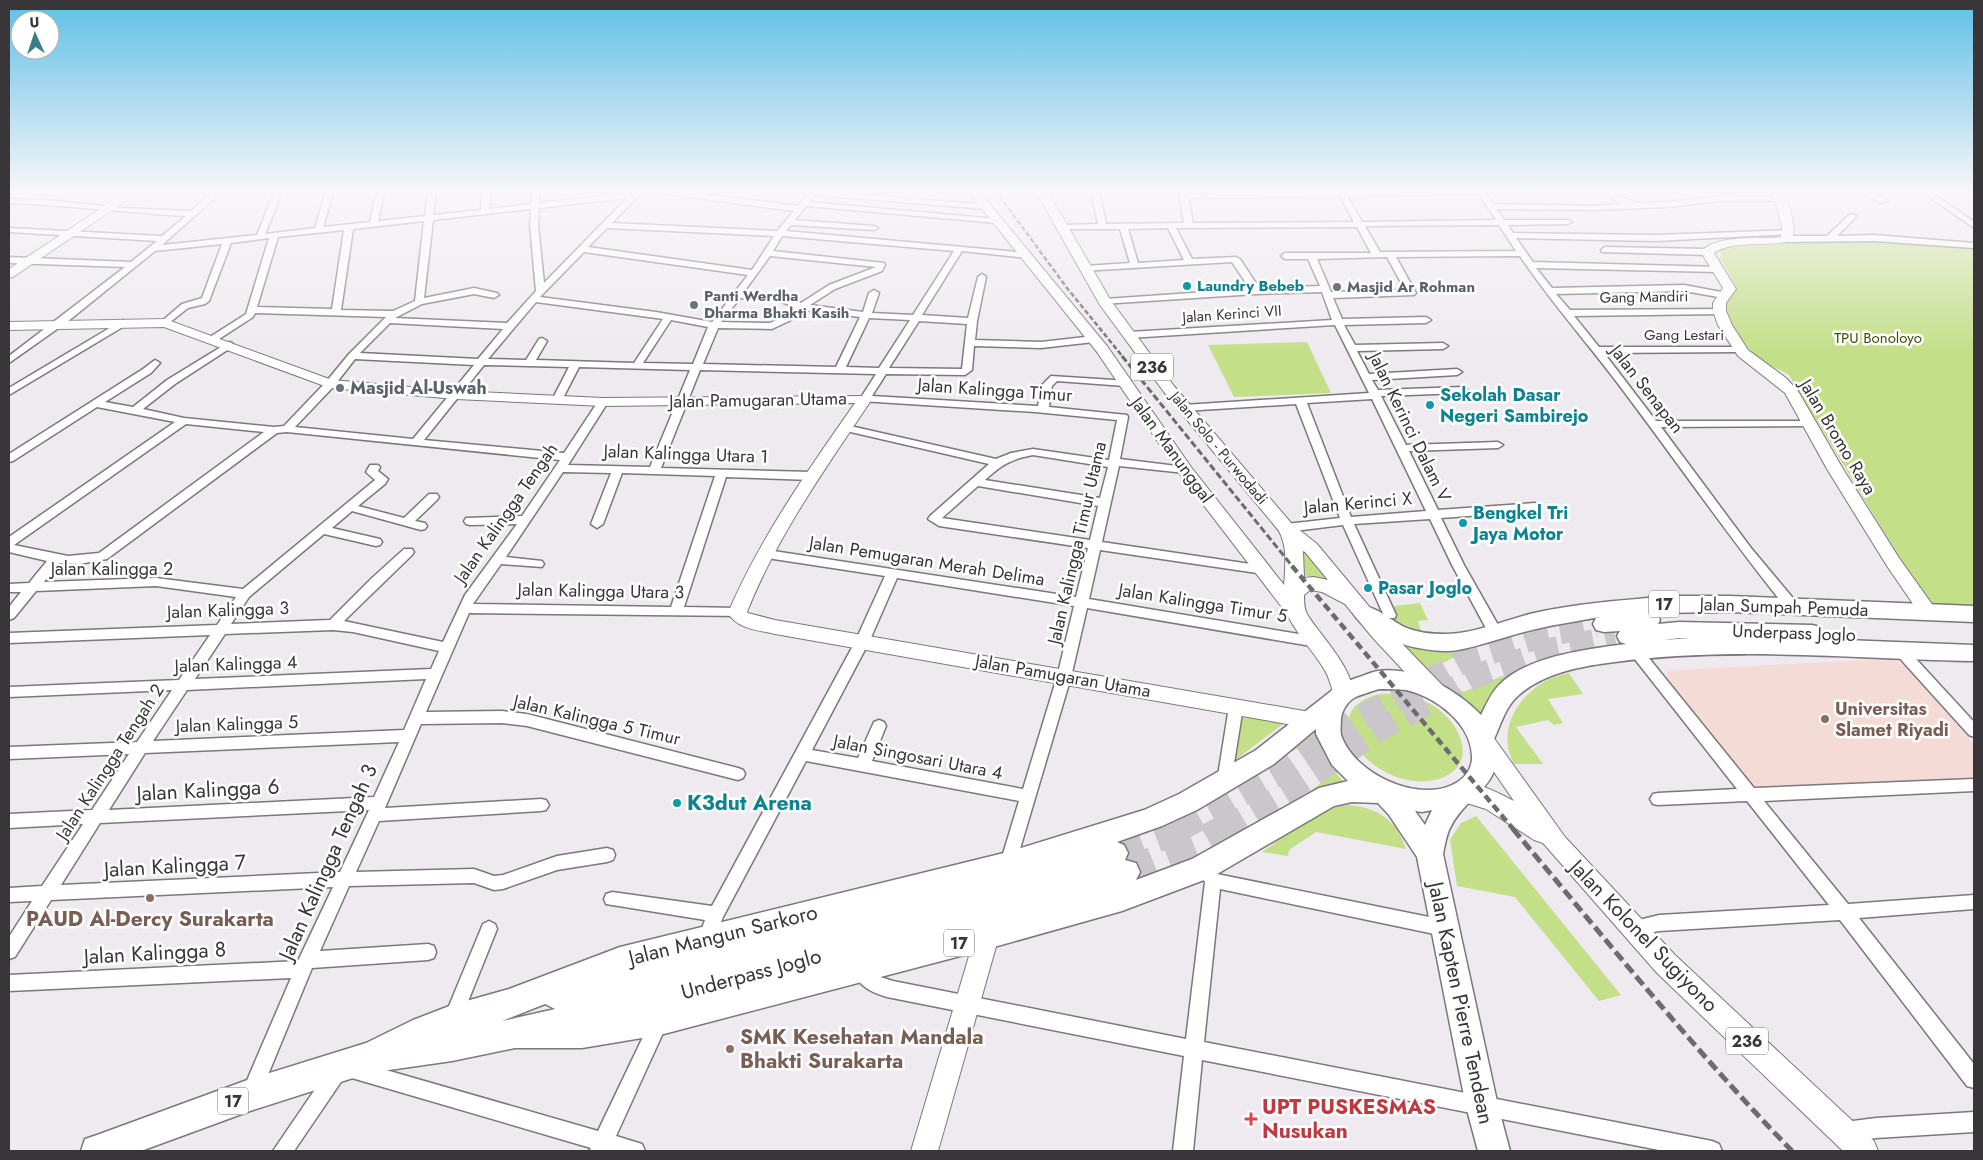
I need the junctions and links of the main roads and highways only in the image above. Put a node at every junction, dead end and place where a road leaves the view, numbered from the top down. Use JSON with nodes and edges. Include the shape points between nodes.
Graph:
{"nodes":[{"id":1,"x":1072,"y":244,"type":"edge"},
{"id":2,"x":1286,"y":528,"type":"junction"},
{"id":3,"x":1294,"y":592,"type":"junction"},
{"id":4,"x":1359,"y":607,"type":"junction"},
{"id":5,"x":1297,"y":614,"type":"joint"},
{"id":6,"x":1974,"y":614,"type":"edge"},
{"id":7,"x":1974,"y":626,"type":"edge"},
{"id":8,"x":1974,"y":640,"type":"edge"},
{"id":9,"x":1974,"y":653,"type":"edge"},
{"id":10,"x":1436,"y":692,"type":"junction"},
{"id":11,"x":1339,"y":696,"type":"junction"},
{"id":12,"x":1482,"y":739,"type":"junction"},
{"id":13,"x":1462,"y":792,"type":"junction"},
{"id":14,"x":1385,"y":793,"type":"junction"},
{"id":15,"x":1557,"y":844,"type":"junction"},
{"id":16,"x":1430,"y":854,"type":"junction"},
{"id":17,"x":1120,"y":863,"type":"tunnel mouth"},
{"id":18,"x":1633,"y":928,"type":"joint"},
{"id":19,"x":510,"y":1019,"type":"junction"},
{"id":20,"x":372,"y":1057,"type":"junction"},
{"id":21,"x":97,"y":1151,"type":"edge"},
{"id":22,"x":1494,"y":1151,"type":"edge"},
{"id":23,"x":1864,"y":1151,"type":"edge"}],
"edges":[{"from":1,"to":2,"type":"main road","name":"Jalan Solo - Purwodadi","number":"236","via":[[1105,302],[1184,408]]},
{"from":2,"to":3,"type":"main road","name":"Jalan Solo - Purwodadi","number":"236","via":[[1293,541]]},
{"from":2,"to":4,"type":"main road","name":"Jalan Solo - Purwodadi","number":"236","via":[[1311,548]]},
{"from":3,"to":4,"type":"main road","name":"Jalan Solo - Purwodadi","number":"236","via":[[1300,585],[1319,583]]},
{"from":3,"to":5,"type":"main road","name":"Jalan Solo - Purwodadi","number":"236"},
{"from":4,"to":6,"type":"highway","name":"Jalan Sumpah Pemuda","number":"17","via":[[1394,633],[1429,642],[1457,642],[1536,621],[1602,609],[1670,604]]},
{"from":4,"to":10,"type":"main road","name":"Jalan Solo - Purwodadi","number":"236"},
{"from":5,"to":11,"type":"main road","name":"Jalan Manunggal","via":[[1337,672],[1342,684]]},
{"from":7,"to":8,"type":"highway","name":"Underpass Joglo","via":[[1674,618],[1609,631],[1762,631]]},
{"from":9,"to":12,"type":"highway","via":[[1699,645],[1585,658],[1551,668],[1510,688]]},
{"from":10,"to":11,"type":"highway","number":"17","via":[[1407,682],[1378,680],[1353,686]]},
{"from":10,"to":12,"type":"highway","number":"17","via":[[1460,709]]},
{"from":11,"to":14,"type":"highway","number":"17","via":[[1327,720],[1331,744],[1347,767]]},
{"from":11,"to":19,"type":"highway","name":"Jalan Mangun Sarkoro","number":"17","via":[[1265,757],[1153,818],[1008,864],[620,961]]},
{"from":12,"to":13,"type":"highway","number":"17","via":[[1484,766],[1480,776]]},
{"from":12,"to":15,"type":"main road","name":"Jalan Kolonel Sugiyono","number":"236"},
{"from":13,"to":14,"type":"highway","number":"17","via":[[1436,800]]},
{"from":13,"to":15,"type":"main road","name":"Jalan Kolonel Sugiyono","number":"236","via":[[1479,794],[1493,801]]},
{"from":13,"to":16,"type":"highway","name":"Jalan Kapten Pierre Tendean","via":[[1443,812],[1432,838]]},
{"from":14,"to":16,"type":"highway","name":"Jalan Kapten Pierre Tendean"},
{"from":14,"to":19,"type":"highway","name":"Jalan Mangun Sarkoro","number":"17","via":[[1352,791],[1328,796],[1207,874],[860,969],[660,1020],[582,1033]]},
{"from":15,"to":18,"type":"main road","name":"Jalan Kolonel Sugiyono","number":"236"},
{"from":16,"to":22,"type":"highway","name":"Jalan Kapten Pierre Tendean"},
{"from":17,"to":19,"type":"highway","name":"Underpass Joglo","via":[[1026,901],[702,987]]},
{"from":18,"to":23,"type":"main road","name":"Jalan Kolonel Sugiyono","number":"236","via":[[1666,964]]},
{"from":19,"to":20,"type":"highway","name":"Underpass Joglo","via":[[413,1053]]},
{"from":19,"to":20,"type":"highway","name":"Jalan Mangun Sarkoro","number":"17","via":[[452,1020],[413,1035]]},
{"from":20,"to":21,"type":"highway","name":"Jalan Mangun Sarkoro","number":"17","via":[[250,1095]]}]}
